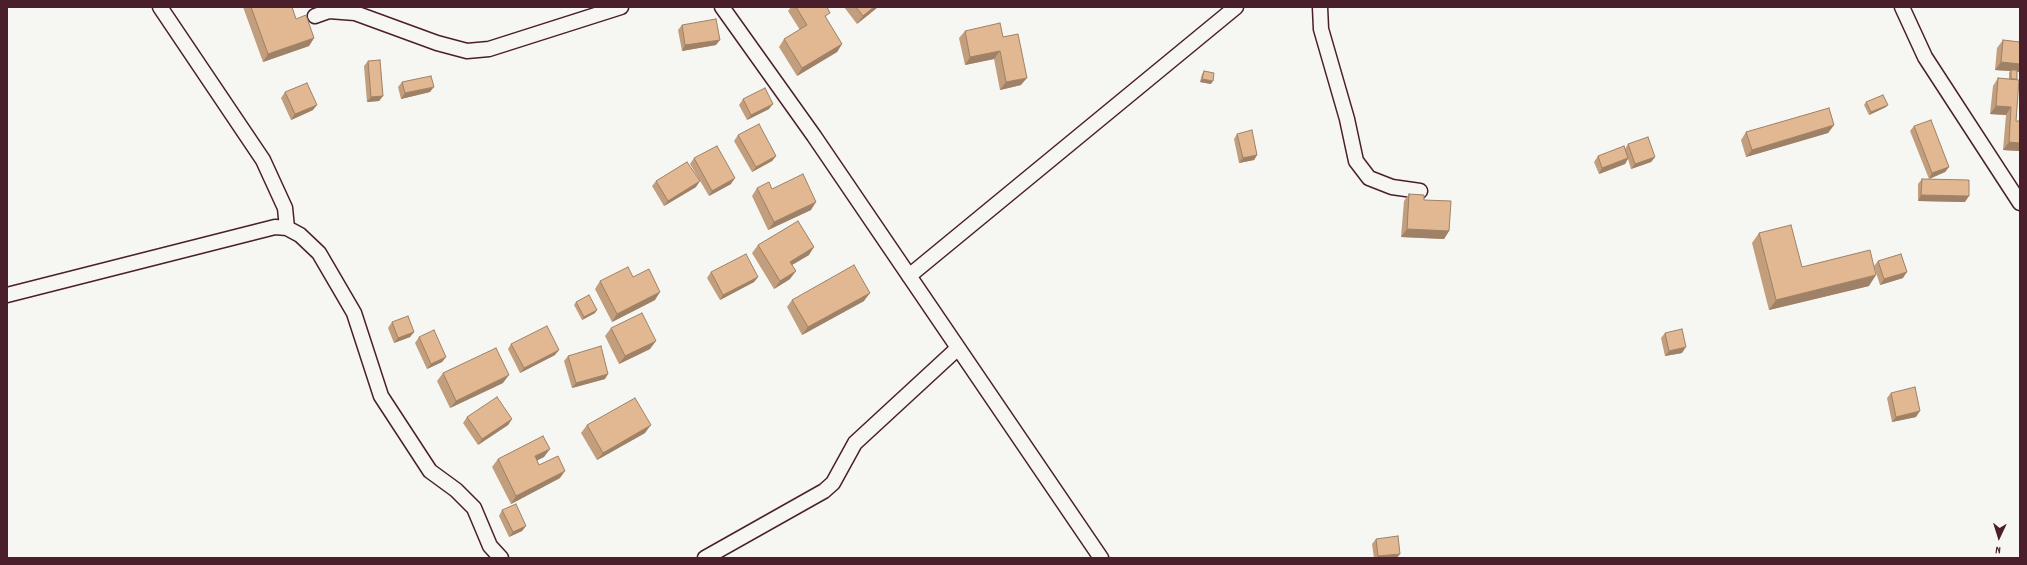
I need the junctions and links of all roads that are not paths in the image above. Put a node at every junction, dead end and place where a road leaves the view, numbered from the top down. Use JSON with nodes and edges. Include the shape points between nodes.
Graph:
{"nodes":[{"id":1,"x":160,"y":7,"type":"edge"},
{"id":2,"x":621,"y":7,"type":"edge"},
{"id":3,"x":722,"y":7,"type":"edge"},
{"id":4,"x":1236,"y":7,"type":"edge"},
{"id":5,"x":1320,"y":7,"type":"edge"},
{"id":6,"x":1902,"y":7,"type":"edge"},
{"id":7,"x":314,"y":16,"type":"dead end"},
{"id":8,"x":1420,"y":191,"type":"dead end"},
{"id":9,"x":2020,"y":202,"type":"edge"},
{"id":10,"x":287,"y":228,"type":"junction"},
{"id":11,"x":909,"y":276,"type":"junction"},
{"id":12,"x":7,"y":295,"type":"edge"},
{"id":13,"x":958,"y":348,"type":"junction"},
{"id":14,"x":501,"y":558,"type":"edge"},
{"id":15,"x":705,"y":558,"type":"edge"},
{"id":16,"x":1101,"y":558,"type":"edge"}],
"edges":[{"from":1,"to":10,"type":"street","via":[[263,160],[285,208]]},
{"from":2,"to":7,"type":"street","via":[[489,49],[467,51],[437,43],[355,13],[329,11]]},
{"from":3,"to":11,"type":"street"},
{"from":4,"to":11,"type":"street"},
{"from":5,"to":8,"type":"street","via":[[1321,29],[1326,39],[1328,57],[1358,165],[1369,178],[1392,187]]},
{"from":6,"to":9,"type":"street","via":[[1925,57]]},
{"from":10,"to":12,"type":"street","via":[[275,227]]},
{"from":10,"to":14,"type":"street","via":[[300,235],[319,253],[341,288],[354,313],[381,396],[416,452],[430,471],[456,490],[474,508],[490,546]]},
{"from":11,"to":13,"type":"street"},
{"from":13,"to":15,"type":"street","via":[[855,443],[834,483]]},
{"from":13,"to":16,"type":"street"}]}
